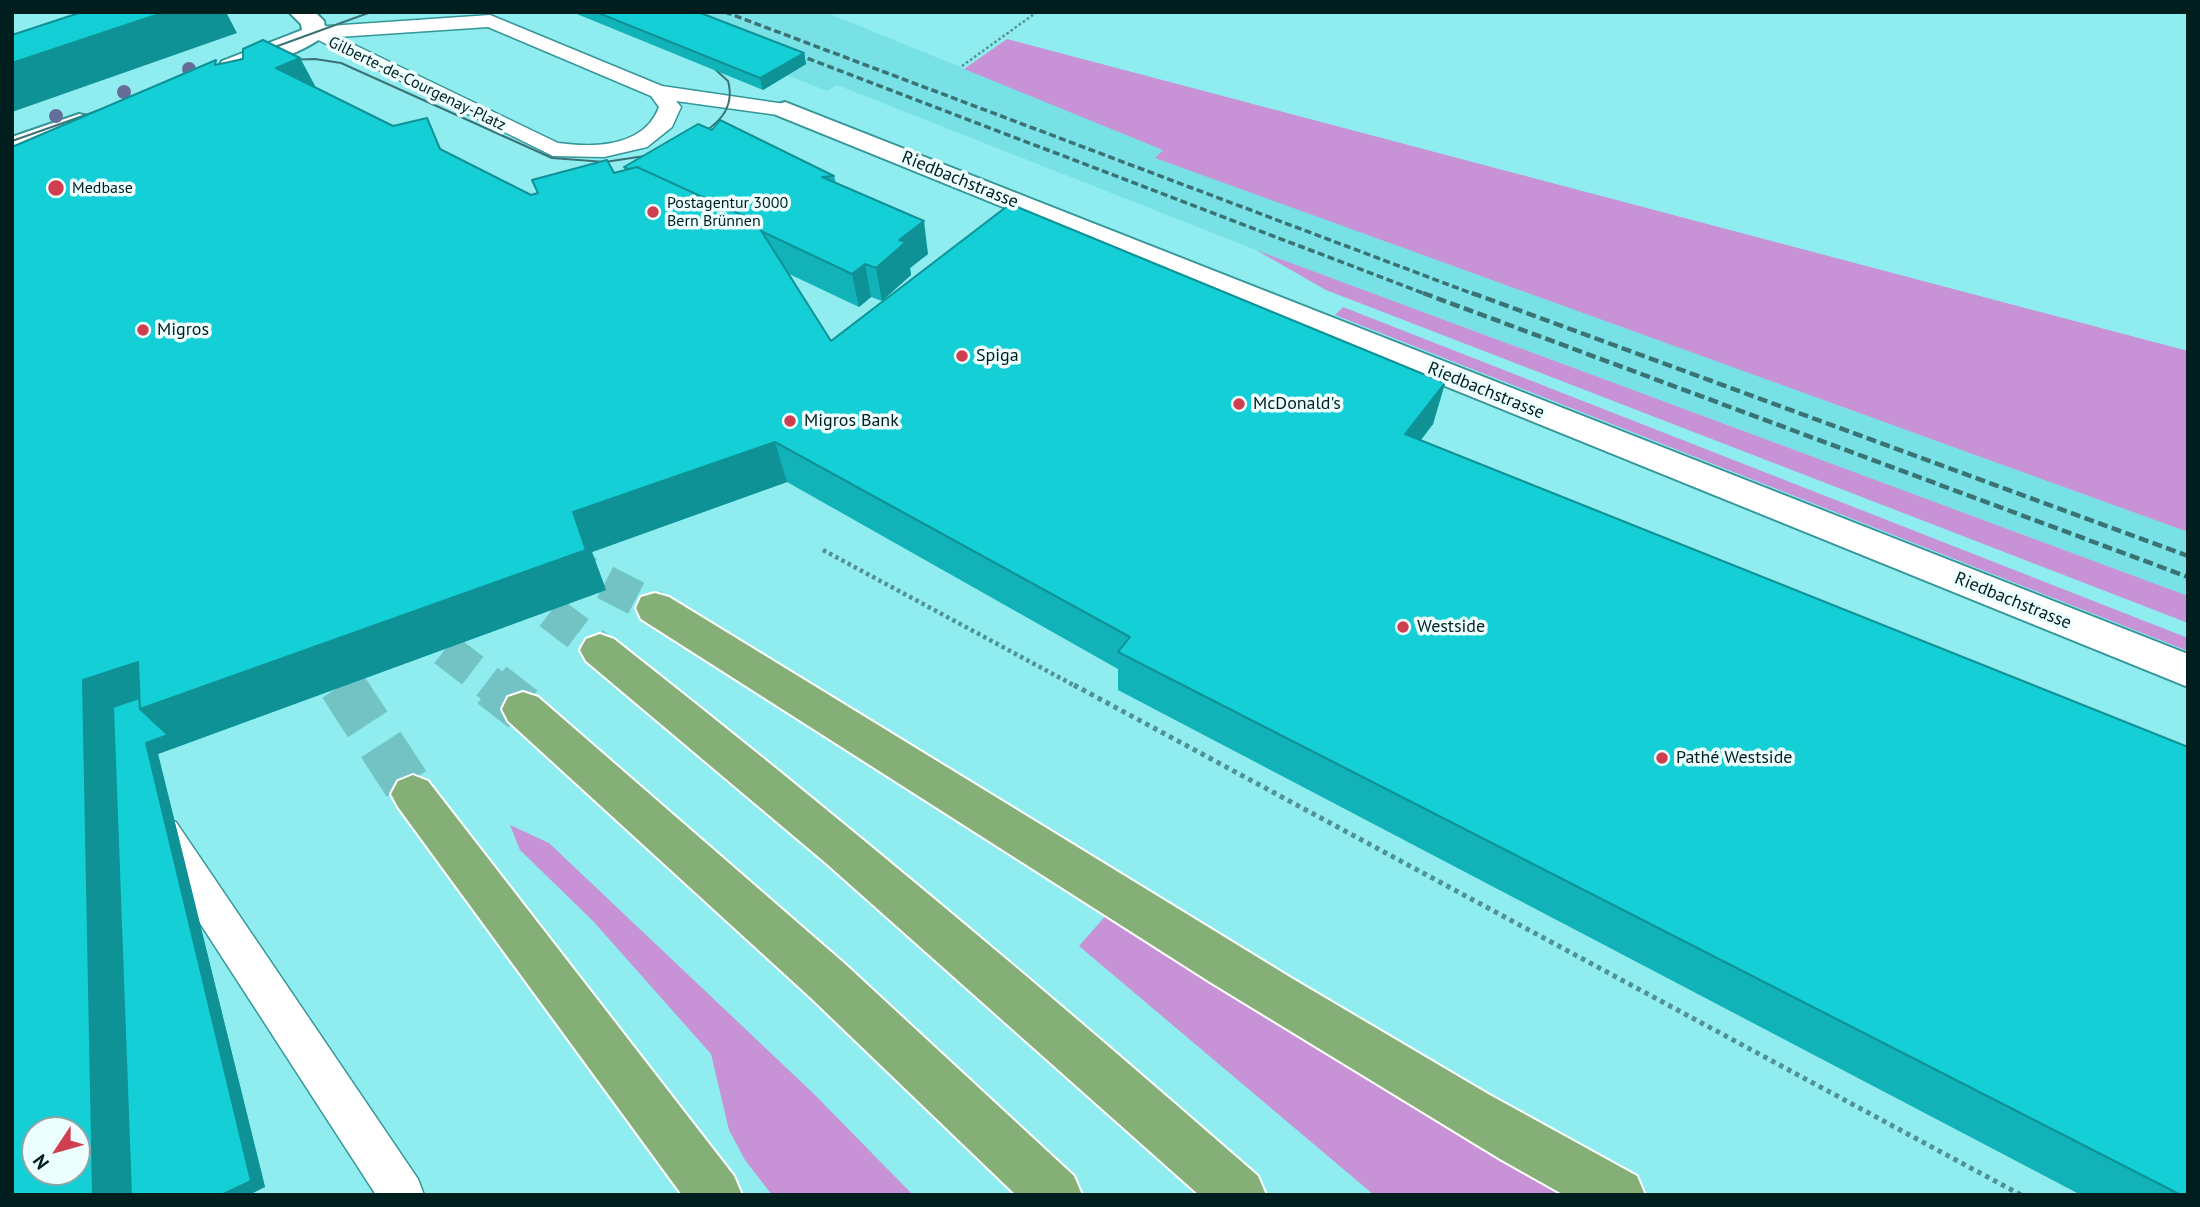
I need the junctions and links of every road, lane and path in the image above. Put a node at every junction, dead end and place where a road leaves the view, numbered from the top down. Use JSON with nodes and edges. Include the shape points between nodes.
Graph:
{"nodes":[{"id":1,"x":1037,"y":12,"type":"edge"},
{"id":2,"x":307,"y":22,"type":"edge"},
{"id":3,"x":962,"y":66,"type":"dead end"},
{"id":4,"x":202,"y":77,"type":"edge"},
{"id":5,"x":659,"y":92,"type":"junction"},
{"id":6,"x":785,"y":110,"type":"joint"},
{"id":7,"x":101,"y":114,"type":"edge"},
{"id":8,"x":12,"y":146,"type":"edge"},
{"id":9,"x":823,"y":550,"type":"dead end"},
{"id":10,"x":654,"y":608,"type":"tunnel mouth"},
{"id":11,"x":600,"y":650,"type":"tunnel mouth"},
{"id":12,"x":2188,"y":671,"type":"edge"},
{"id":13,"x":523,"y":709,"type":"tunnel mouth"},
{"id":14,"x":413,"y":794,"type":"tunnel mouth"},
{"id":15,"x":145,"y":806,"type":"edge"},
{"id":16,"x":402,"y":1195,"type":"edge"},
{"id":17,"x":715,"y":1195,"type":"edge"},
{"id":18,"x":1055,"y":1195,"type":"edge"},
{"id":19,"x":1239,"y":1195,"type":"edge"},
{"id":20,"x":1618,"y":1195,"type":"edge"},
{"id":21,"x":2021,"y":1195,"type":"edge"}],
"edges":[{"from":1,"to":3,"type":"path"},
{"from":2,"to":4,"type":"street","via":[[291,45]]},
{"from":2,"to":5,"type":"lane","name":"Gilberte-de-Courgenay-Platz","via":[[490,21]]},
{"from":2,"to":5,"type":"lane","name":"Gilberte-de-Courgenay-Platz","via":[[553,149],[568,152],[612,150],[651,135],[670,107]]},
{"from":5,"to":6,"type":"lane","name":"Gilberte-de-Courgenay-Platz"},
{"from":6,"to":12,"type":"street","name":"Riedbachstrasse"},
{"from":7,"to":8,"type":"street"},
{"from":9,"to":21,"type":"path"},
{"from":10,"to":20,"type":"highway","via":[[1006,831],[1388,1064]]},
{"from":11,"to":19,"type":"highway","via":[[980,965]]},
{"from":13,"to":18,"type":"highway","via":[[828,981]]},
{"from":14,"to":17,"type":"highway"},
{"from":15,"to":16,"type":"lane"}]}
